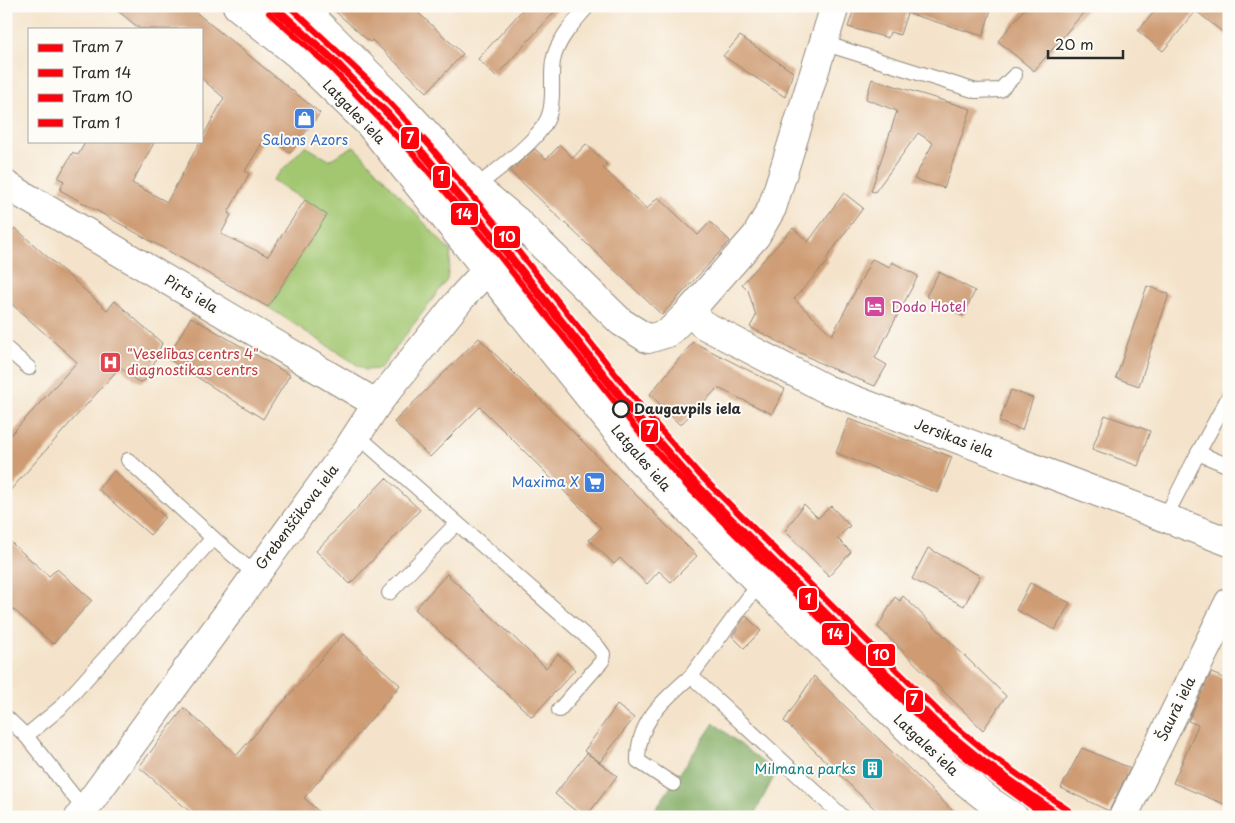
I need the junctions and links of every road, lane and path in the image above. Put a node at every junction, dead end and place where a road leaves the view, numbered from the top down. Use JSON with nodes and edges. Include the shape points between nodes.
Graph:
{"nodes":[{"id":1,"x":237,"y":6,"type":"edge"},
{"id":2,"x":300,"y":6,"type":"edge"},
{"id":3,"x":588,"y":6,"type":"edge"},
{"id":4,"x":835,"y":6,"type":"edge"},
{"id":5,"x":823,"y":43,"type":"junction"},
{"id":6,"x":1015,"y":75,"type":"dead end"},
{"id":7,"x":6,"y":184,"type":"edge"},
{"id":8,"x":476,"y":187,"type":"junction"},
{"id":9,"x":517,"y":220,"type":"junction"},
{"id":10,"x":486,"y":271,"type":"junction"},
{"id":11,"x":689,"y":312,"type":"junction"},
{"id":12,"x":6,"y":348,"type":"edge"},
{"id":13,"x":29,"y":368,"type":"dead end"},
{"id":14,"x":1229,"y":396,"type":"edge"},
{"id":15,"x":377,"y":404,"type":"junction"},
{"id":16,"x":357,"y":435,"type":"junction"},
{"id":17,"x":1198,"y":453,"type":"junction"},
{"id":18,"x":128,"y":460,"type":"dead end"},
{"id":19,"x":1229,"y":466,"type":"edge"},
{"id":20,"x":1165,"y":518,"type":"junction"},
{"id":21,"x":456,"y":524,"type":"junction"},
{"id":22,"x":213,"y":538,"type":"junction"},
{"id":23,"x":1229,"y":542,"type":"edge"},
{"id":24,"x":255,"y":574,"type":"junction"},
{"id":25,"x":761,"y":585,"type":"junction"},
{"id":26,"x":390,"y":594,"type":"dead end"},
{"id":27,"x":1229,"y":602,"type":"edge"},
{"id":28,"x":691,"y":676,"type":"junction"},
{"id":29,"x":559,"y":710,"type":"dead end"},
{"id":30,"x":6,"y":716,"type":"edge"},
{"id":31,"x":26,"y":736,"type":"junction"},
{"id":32,"x":673,"y":784,"type":"dead end"},
{"id":33,"x":81,"y":813,"type":"edge"},
{"id":34,"x":844,"y":817,"type":"edge"},
{"id":35,"x":1014,"y":817,"type":"edge"},
{"id":36,"x":1123,"y":817,"type":"edge"}],
"edges":[{"from":1,"to":10,"type":"street","name":"Latgales iela","via":[[297,54],[369,124]]},
{"from":2,"to":8,"type":"street","via":[[398,103]]},
{"from":3,"to":8,"type":"lane","via":[[572,25],[553,61],[549,115],[544,126]]},
{"from":4,"to":5,"type":"street"},
{"from":5,"to":6,"type":"lane","via":[[976,91],[1000,90]]},
{"from":5,"to":11,"type":"street","via":[[772,208],[756,236]]},
{"from":7,"to":15,"type":"street","name":"Pirts iela"},
{"from":8,"to":9,"type":"street"},
{"from":9,"to":10,"type":"street","name":"Grebenščikova iela"},
{"from":9,"to":11,"type":"street","via":[[606,309],[648,339],[668,334]]},
{"from":10,"to":15,"type":"street","name":"Grebenščikova iela","via":[[462,296]]},
{"from":10,"to":25,"type":"street","name":"Latgales iela","via":[[508,294],[640,460]]},
{"from":11,"to":20,"type":"street","name":"Jersikas iela","via":[[704,325],[826,389]]},
{"from":12,"to":13,"type":"lane"},
{"from":14,"to":17,"type":"lane"},
{"from":15,"to":16,"type":"street","name":"Grebenščikova iela"},
{"from":16,"to":21,"type":"lane"},
{"from":16,"to":24,"type":"street","name":"Grebenščikova iela"},
{"from":17,"to":19,"type":"lane"},
{"from":17,"to":20,"type":"lane"},
{"from":18,"to":22,"type":"lane"},
{"from":20,"to":23,"type":"street","name":"Jersikas iela"},
{"from":21,"to":26,"type":"lane"},
{"from":21,"to":29,"type":"lane","via":[[603,654],[602,661]]},
{"from":22,"to":24,"type":"lane"},
{"from":22,"to":31,"type":"lane","via":[[60,708]]},
{"from":24,"to":33,"type":"street","name":"Grebenščikova iela"},
{"from":25,"to":28,"type":"lane"},
{"from":25,"to":35,"type":"street","name":"Latgales iela","via":[[948,768]]},
{"from":27,"to":36,"type":"street","name":"Šaurā iela"},
{"from":28,"to":32,"type":"lane","via":[[657,706],[638,748],[638,761]]},
{"from":28,"to":34,"type":"lane"},
{"from":30,"to":31,"type":"lane"},
{"from":31,"to":33,"type":"lane"}]}
